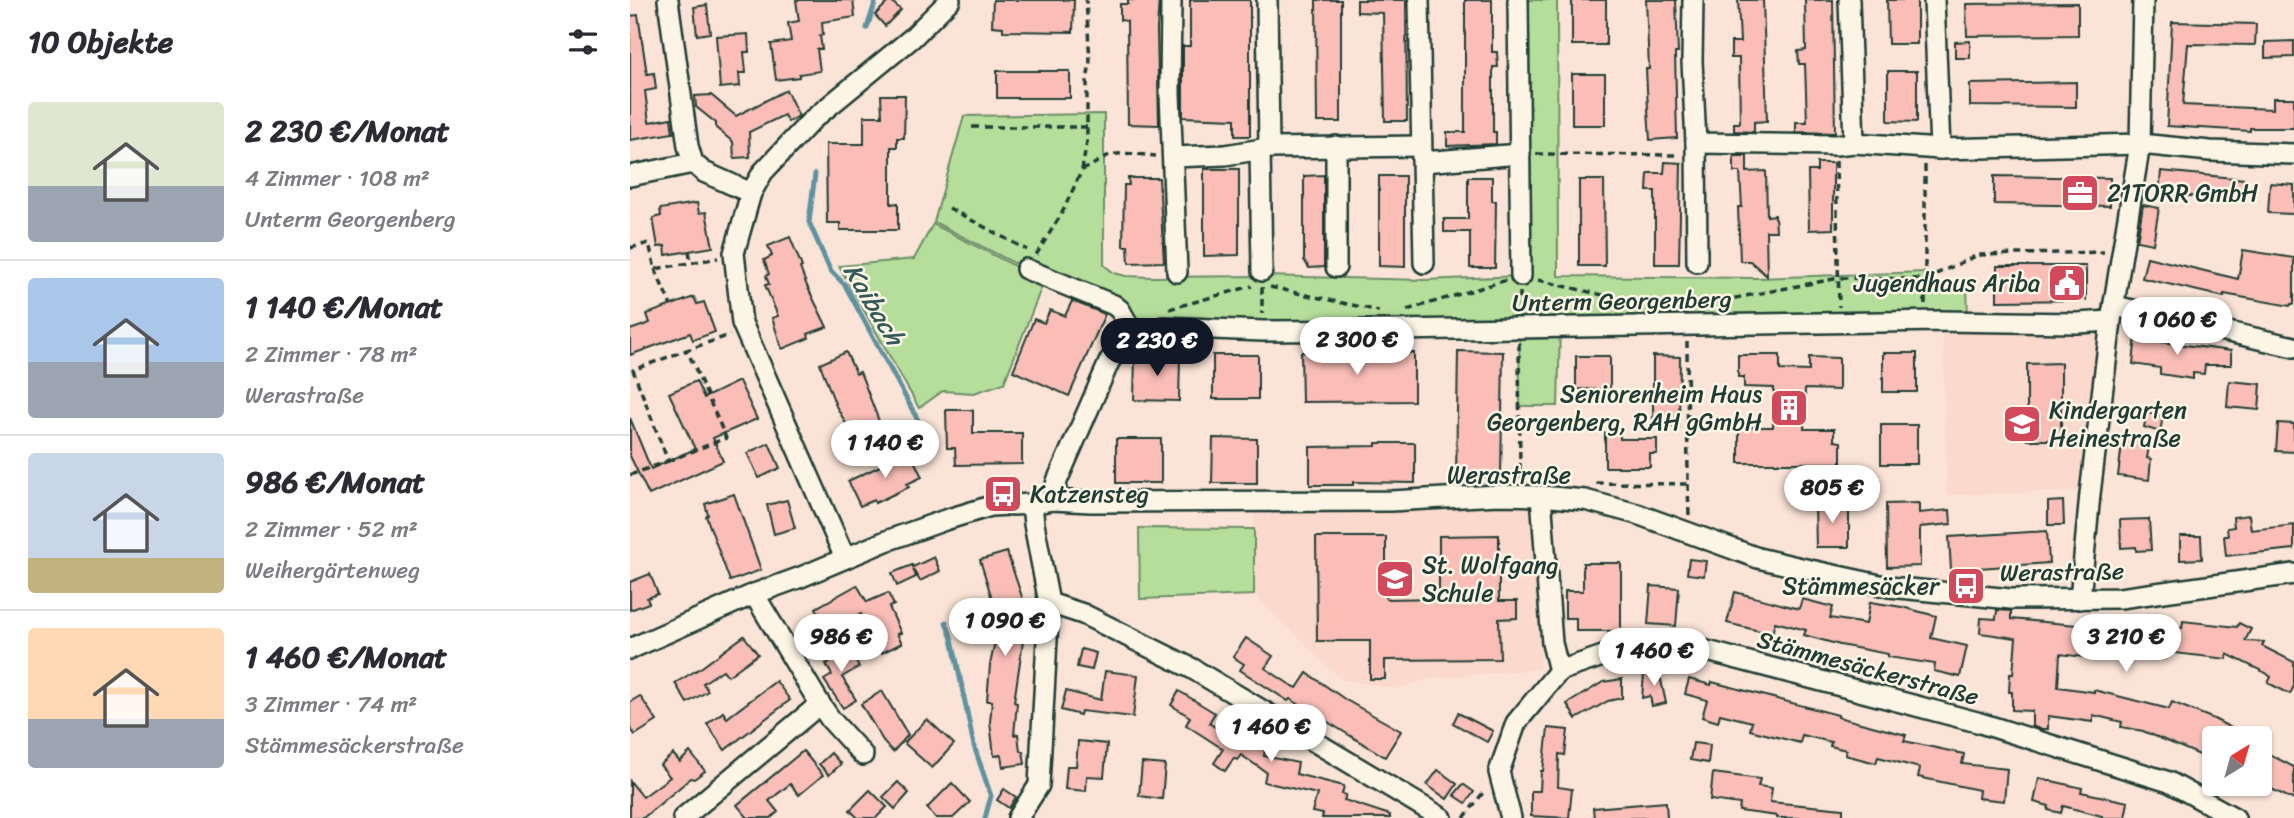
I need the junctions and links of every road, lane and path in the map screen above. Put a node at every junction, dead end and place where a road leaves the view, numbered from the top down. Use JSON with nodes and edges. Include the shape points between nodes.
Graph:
{"nodes":[{"id":1,"x":668,"y":0,"type":"edge"},
{"id":2,"x":950,"y":0,"type":"edge"},
{"id":3,"x":1086,"y":0,"type":"edge"},
{"id":4,"x":1171,"y":0,"type":"edge"},
{"id":5,"x":1267,"y":0,"type":"edge"},
{"id":6,"x":1419,"y":0,"type":"edge"},
{"id":7,"x":1518,"y":0,"type":"edge"},
{"id":8,"x":1693,"y":0,"type":"edge"},
{"id":9,"x":1849,"y":0,"type":"edge"},
{"id":10,"x":1934,"y":0,"type":"edge"},
{"id":11,"x":2143,"y":0,"type":"edge"},
{"id":12,"x":972,"y":127,"type":"dead end"},
{"id":13,"x":1087,"y":127,"type":"junction"},
{"id":14,"x":1845,"y":144,"type":"junction"},
{"id":15,"x":2140,"y":144,"type":"junction"},
{"id":16,"x":1336,"y":146,"type":"junction"},
{"id":17,"x":1264,"y":148,"type":"junction"},
{"id":18,"x":1696,"y":149,"type":"junction"},
{"id":19,"x":1932,"y":149,"type":"junction"},
{"id":20,"x":1422,"y":154,"type":"junction"},
{"id":21,"x":1520,"y":154,"type":"junction"},
{"id":22,"x":2294,"y":154,"type":"edge"},
{"id":23,"x":1173,"y":157,"type":"junction"},
{"id":24,"x":693,"y":163,"type":"junction"},
{"id":25,"x":1082,"y":170,"type":"junction"},
{"id":26,"x":630,"y":177,"type":"edge"},
{"id":27,"x":751,"y":193,"type":"junction"},
{"id":28,"x":949,"y":208,"type":"dead end"},
{"id":29,"x":630,"y":248,"type":"edge"},
{"id":30,"x":689,"y":251,"type":"dead end"},
{"id":31,"x":2124,"y":252,"type":"junction"},
{"id":32,"x":734,"y":256,"type":"junction"},
{"id":33,"x":691,"y":262,"type":"junction"},
{"id":34,"x":1031,"y":262,"type":"junction"},
{"id":35,"x":1697,"y":262,"type":"dead end"},
{"id":36,"x":1424,"y":263,"type":"dead end"},
{"id":37,"x":1336,"y":267,"type":"dead end"},
{"id":38,"x":655,"y":269,"type":"junction"},
{"id":39,"x":1262,"y":271,"type":"joint"},
{"id":40,"x":1177,"y":272,"type":"dead end"},
{"id":41,"x":1521,"y":276,"type":"dead end"},
{"id":42,"x":1925,"y":279,"type":"junction"},
{"id":43,"x":671,"y":306,"type":"dead end"},
{"id":44,"x":2113,"y":314,"type":"junction"},
{"id":45,"x":1519,"y":319,"type":"junction"},
{"id":46,"x":1924,"y":322,"type":"junction"},
{"id":47,"x":1839,"y":323,"type":"junction"},
{"id":48,"x":1687,"y":324,"type":"junction"},
{"id":49,"x":745,"y":329,"type":"junction"},
{"id":50,"x":1263,"y":331,"type":"junction"},
{"id":51,"x":1134,"y":335,"type":"junction"},
{"id":52,"x":2294,"y":347,"type":"edge"},
{"id":53,"x":687,"y":350,"type":"junction"},
{"id":54,"x":632,"y":375,"type":"edge"},
{"id":55,"x":668,"y":461,"type":"junction"},
{"id":56,"x":630,"y":475,"type":"edge"},
{"id":57,"x":1520,"y":483,"type":"dead end"},
{"id":58,"x":1585,"y":483,"type":"dead end"},
{"id":59,"x":1688,"y":484,"type":"junction"},
{"id":60,"x":1541,"y":496,"type":"junction"},
{"id":61,"x":1042,"y":502,"type":"junction"},
{"id":62,"x":1690,"y":533,"type":"junction"},
{"id":63,"x":845,"y":558,"type":"junction"},
{"id":64,"x":2294,"y":574,"type":"edge"},
{"id":65,"x":754,"y":594,"type":"junction"},
{"id":66,"x":2080,"y":599,"type":"junction"},
{"id":67,"x":1049,"y":603,"type":"junction"},
{"id":68,"x":630,"y":649,"type":"edge"},
{"id":69,"x":1559,"y":671,"type":"junction"},
{"id":70,"x":820,"y":704,"type":"junction"},
{"id":71,"x":863,"y":755,"type":"dead end"},
{"id":72,"x":1499,"y":772,"type":"junction"},
{"id":73,"x":683,"y":818,"type":"edge"},
{"id":74,"x":1018,"y":818,"type":"edge"},
{"id":75,"x":1442,"y":818,"type":"edge"},
{"id":76,"x":1464,"y":818,"type":"edge"},
{"id":77,"x":1511,"y":818,"type":"edge"},
{"id":78,"x":2235,"y":818,"type":"edge"}],
"edges":[{"from":1,"to":24,"type":"street"},
{"from":2,"to":27,"type":"street","via":[[912,38],[812,120],[763,172]]},
{"from":3,"to":13,"type":"path","via":[[1090,61]]},
{"from":4,"to":23,"type":"street"},
{"from":5,"to":17,"type":"street"},
{"from":6,"to":20,"type":"street"},
{"from":7,"to":21,"type":"street"},
{"from":8,"to":18,"type":"street"},
{"from":9,"to":14,"type":"street"},
{"from":10,"to":19,"type":"street"},
{"from":11,"to":15,"type":"street"},
{"from":12,"to":13,"type":"path"},
{"from":13,"to":25,"type":"path"},
{"from":14,"to":18,"type":"street"},
{"from":14,"to":19,"type":"street"},
{"from":14,"to":47,"type":"path"},
{"from":15,"to":19,"type":"street"},
{"from":15,"to":22,"type":"street"},
{"from":15,"to":31,"type":"street"},
{"from":16,"to":17,"type":"street"},
{"from":16,"to":20,"type":"street"},
{"from":16,"to":37,"type":"street"},
{"from":17,"to":23,"type":"street"},
{"from":17,"to":39,"type":"street"},
{"from":18,"to":21,"type":"path"},
{"from":18,"to":35,"type":"street"},
{"from":19,"to":42,"type":"path"},
{"from":20,"to":21,"type":"street"},
{"from":20,"to":36,"type":"street"},
{"from":21,"to":41,"type":"street"},
{"from":23,"to":25,"type":"path","via":[[1104,157]]},
{"from":23,"to":40,"type":"street"},
{"from":24,"to":26,"type":"street"},
{"from":24,"to":27,"type":"street"},
{"from":25,"to":34,"type":"path"},
{"from":27,"to":32,"type":"street"},
{"from":28,"to":34,"type":"path"},
{"from":29,"to":38,"type":"path","via":[[649,243]]},
{"from":30,"to":33,"type":"path"},
{"from":31,"to":42,"type":"path","via":[[1978,255]]},
{"from":31,"to":44,"type":"street"},
{"from":32,"to":33,"type":"path"},
{"from":32,"to":49,"type":"street"},
{"from":33,"to":38,"type":"path"},
{"from":34,"to":51,"type":"street","via":[[1114,305]]},
{"from":38,"to":43,"type":"path"},
{"from":39,"to":50,"type":"path"},
{"from":42,"to":46,"type":"path"},
{"from":44,"to":46,"type":"street","name":"Unterm Georgenberg","via":[[2077,323]]},
{"from":44,"to":52,"type":"street","name":"Unterm Georgenberg"},
{"from":44,"to":66,"type":"street"},
{"from":45,"to":48,"type":"street","name":"Unterm Georgenberg"},
{"from":45,"to":50,"type":"street","name":"Unterm Georgenberg"},
{"from":45,"to":57,"type":"path"},
{"from":46,"to":47,"type":"street","name":"Unterm Georgenberg"},
{"from":47,"to":48,"type":"street","name":"Unterm Georgenberg"},
{"from":48,"to":59,"type":"path"},
{"from":49,"to":53,"type":"path"},
{"from":49,"to":63,"type":"street"},
{"from":50,"to":51,"type":"street","name":"Unterm Georgenberg","via":[[1163,327]]},
{"from":51,"to":61,"type":"street","via":[[1110,360],[1057,481]]},
{"from":53,"to":54,"type":"path","via":[[633,370]]},
{"from":53,"to":55,"type":"path","via":[[726,438]]},
{"from":54,"to":55,"type":"path"},
{"from":55,"to":56,"type":"path"},
{"from":58,"to":59,"type":"path"},
{"from":59,"to":62,"type":"path"},
{"from":60,"to":61,"type":"street","name":"Werastraße"},
{"from":60,"to":62,"type":"street","name":"Werastraße","via":[[1585,499]]},
{"from":60,"to":69,"type":"street","via":[[1552,643]]},
{"from":61,"to":63,"type":"street","name":"Werastraße","via":[[991,506]]},
{"from":61,"to":67,"type":"street","via":[[1034,524]]},
{"from":62,"to":66,"type":"street","name":"Werastraße","via":[[1758,558],[1889,587],[1986,597]]},
{"from":63,"to":65,"type":"street","name":"Werastraße"},
{"from":64,"to":66,"type":"street","name":"Werastraße","via":[[2120,598]]},
{"from":65,"to":68,"type":"street","name":"Werastraße"},
{"from":65,"to":70,"type":"street"},
{"from":67,"to":74,"type":"street","via":[[1039,785]]},
{"from":67,"to":75,"type":"street","via":[[1083,614],[1193,669]]},
{"from":69,"to":72,"type":"street","via":[[1516,723]]},
{"from":69,"to":78,"type":"street","name":"Stämmesäckerstraße","via":[[1626,648],[1692,647],[2003,730],[2169,782]]},
{"from":70,"to":71,"type":"street"},
{"from":70,"to":73,"type":"street"},
{"from":72,"to":76,"type":"path"},
{"from":72,"to":77,"type":"street"}]}
